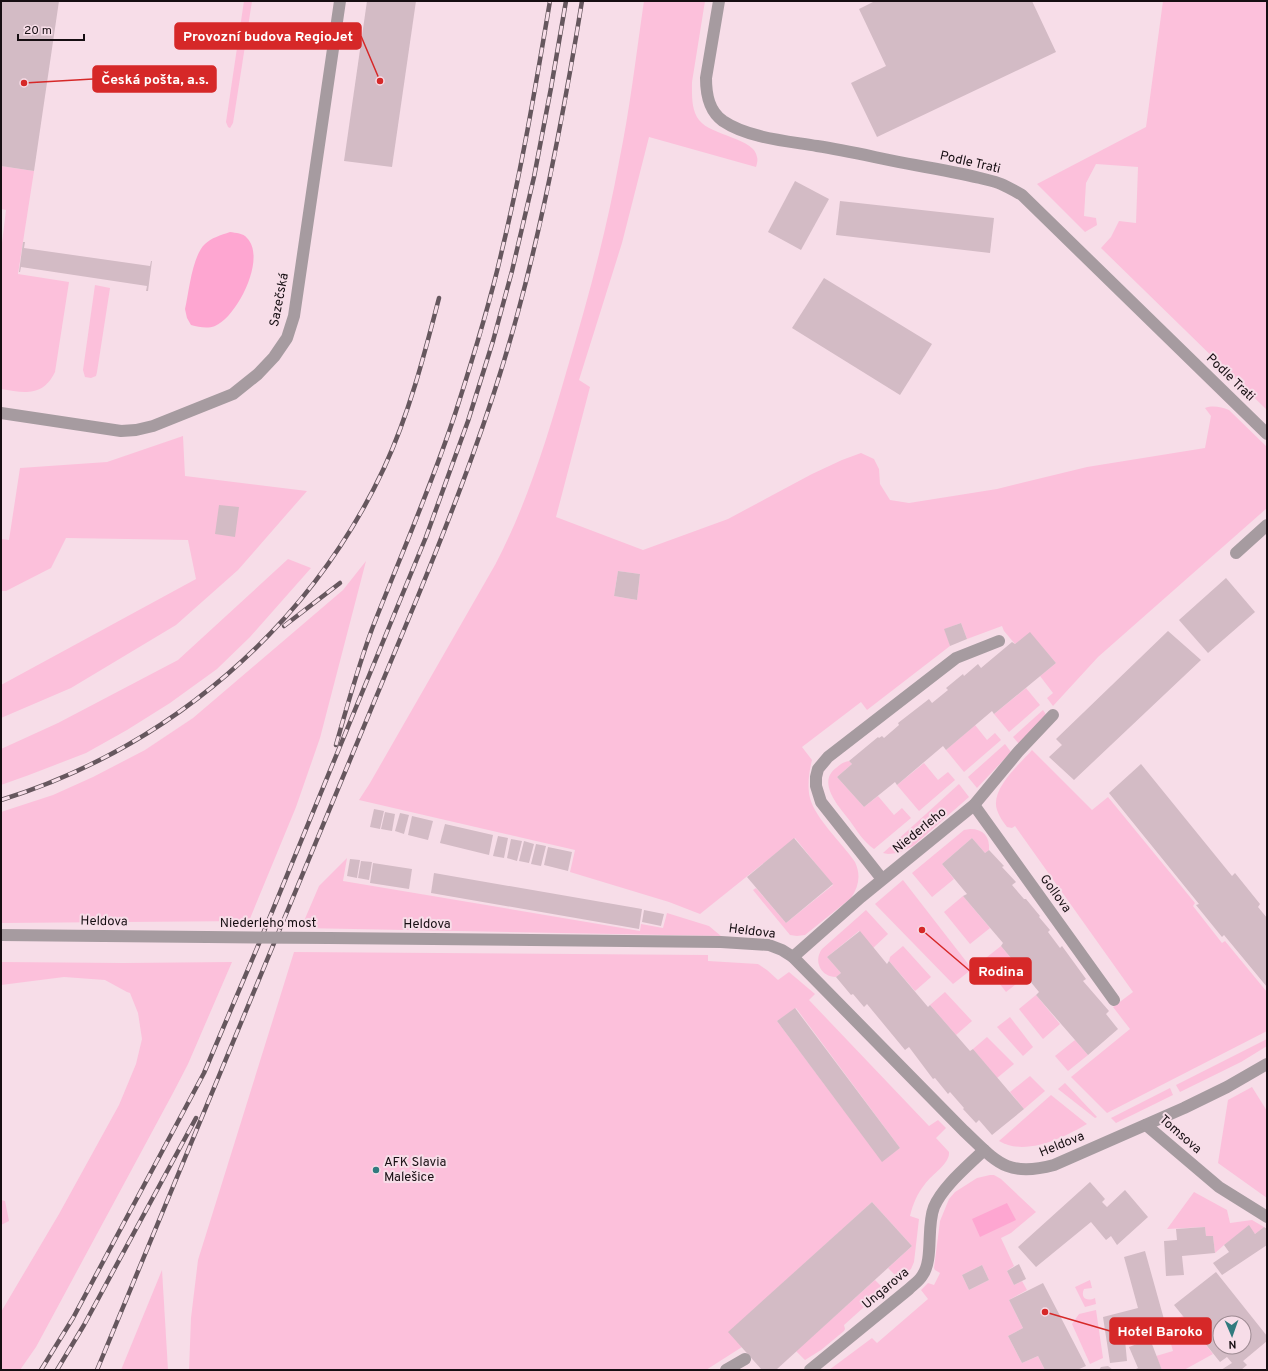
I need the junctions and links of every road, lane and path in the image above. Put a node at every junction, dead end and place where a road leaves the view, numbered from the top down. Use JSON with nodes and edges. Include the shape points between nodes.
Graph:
{"nodes":[{"id":1,"x":340,"y":1,"type":"edge"},
{"id":2,"x":718,"y":1,"type":"edge"},
{"id":3,"x":1,"y":413,"type":"edge"},
{"id":4,"x":1267,"y":434,"type":"edge"},
{"id":5,"x":1267,"y":525,"type":"edge"},
{"id":6,"x":1236,"y":553,"type":"dead end"},
{"id":7,"x":999,"y":640,"type":"dead end"},
{"id":8,"x":1053,"y":715,"type":"dead end"},
{"id":9,"x":974,"y":805,"type":"junction"},
{"id":10,"x":882,"y":879,"type":"junction"},
{"id":11,"x":1,"y":935,"type":"edge"},
{"id":12,"x":207,"y":937,"type":"joint"},
{"id":13,"x":329,"y":938,"type":"joint"},
{"id":14,"x":794,"y":957,"type":"junction"},
{"id":15,"x":1114,"y":1000,"type":"dead end"},
{"id":16,"x":1267,"y":1064,"type":"edge"},
{"id":17,"x":1146,"y":1125,"type":"junction"},
{"id":18,"x":984,"y":1150,"type":"junction"},
{"id":19,"x":1267,"y":1217,"type":"edge"},
{"id":20,"x":745,"y":1358,"type":"dead end"},
{"id":21,"x":726,"y":1370,"type":"edge"},
{"id":22,"x":810,"y":1370,"type":"edge"}],
"edges":[{"from":1,"to":3,"type":"street","name":"Sazečská","via":[[294,316],[287,338],[274,357],[233,394],[153,426],[136,430]]},
{"from":2,"to":4,"type":"street","name":"Podle Trati","via":[[706,90],[711,107],[723,121],[733,127],[776,139],[1000,183],[1022,195]]},
{"from":5,"to":6,"type":"street"},
{"from":7,"to":10,"type":"street","via":[[956,658],[828,756],[818,769],[816,786],[821,802]]},
{"from":8,"to":9,"type":"street","name":"Niederleho"},
{"from":9,"to":10,"type":"street","name":"Niederleho"},
{"from":9,"to":15,"type":"street","name":"Gollova"},
{"from":10,"to":14,"type":"street","name":"Niederleho"},
{"from":11,"to":12,"type":"street","name":"Heldova"},
{"from":12,"to":13,"type":"street","name":"Niederleho most","bridge":true},
{"from":13,"to":14,"type":"street","name":"Heldova","via":[[721,942],[769,945]]},
{"from":14,"to":18,"type":"street","name":"Heldova"},
{"from":16,"to":17,"type":"street","name":"Tomsova","via":[[1227,1087]]},
{"from":17,"to":18,"type":"street","name":"Heldova","via":[[1041,1169],[1013,1169],[1002,1165]]},
{"from":17,"to":19,"type":"street","name":"Tomsova","via":[[1219,1187]]},
{"from":18,"to":22,"type":"street","name":"Ungarova","via":[[942,1194],[934,1208],[928,1261],[922,1277]]},
{"from":20,"to":21,"type":"street"}]}
